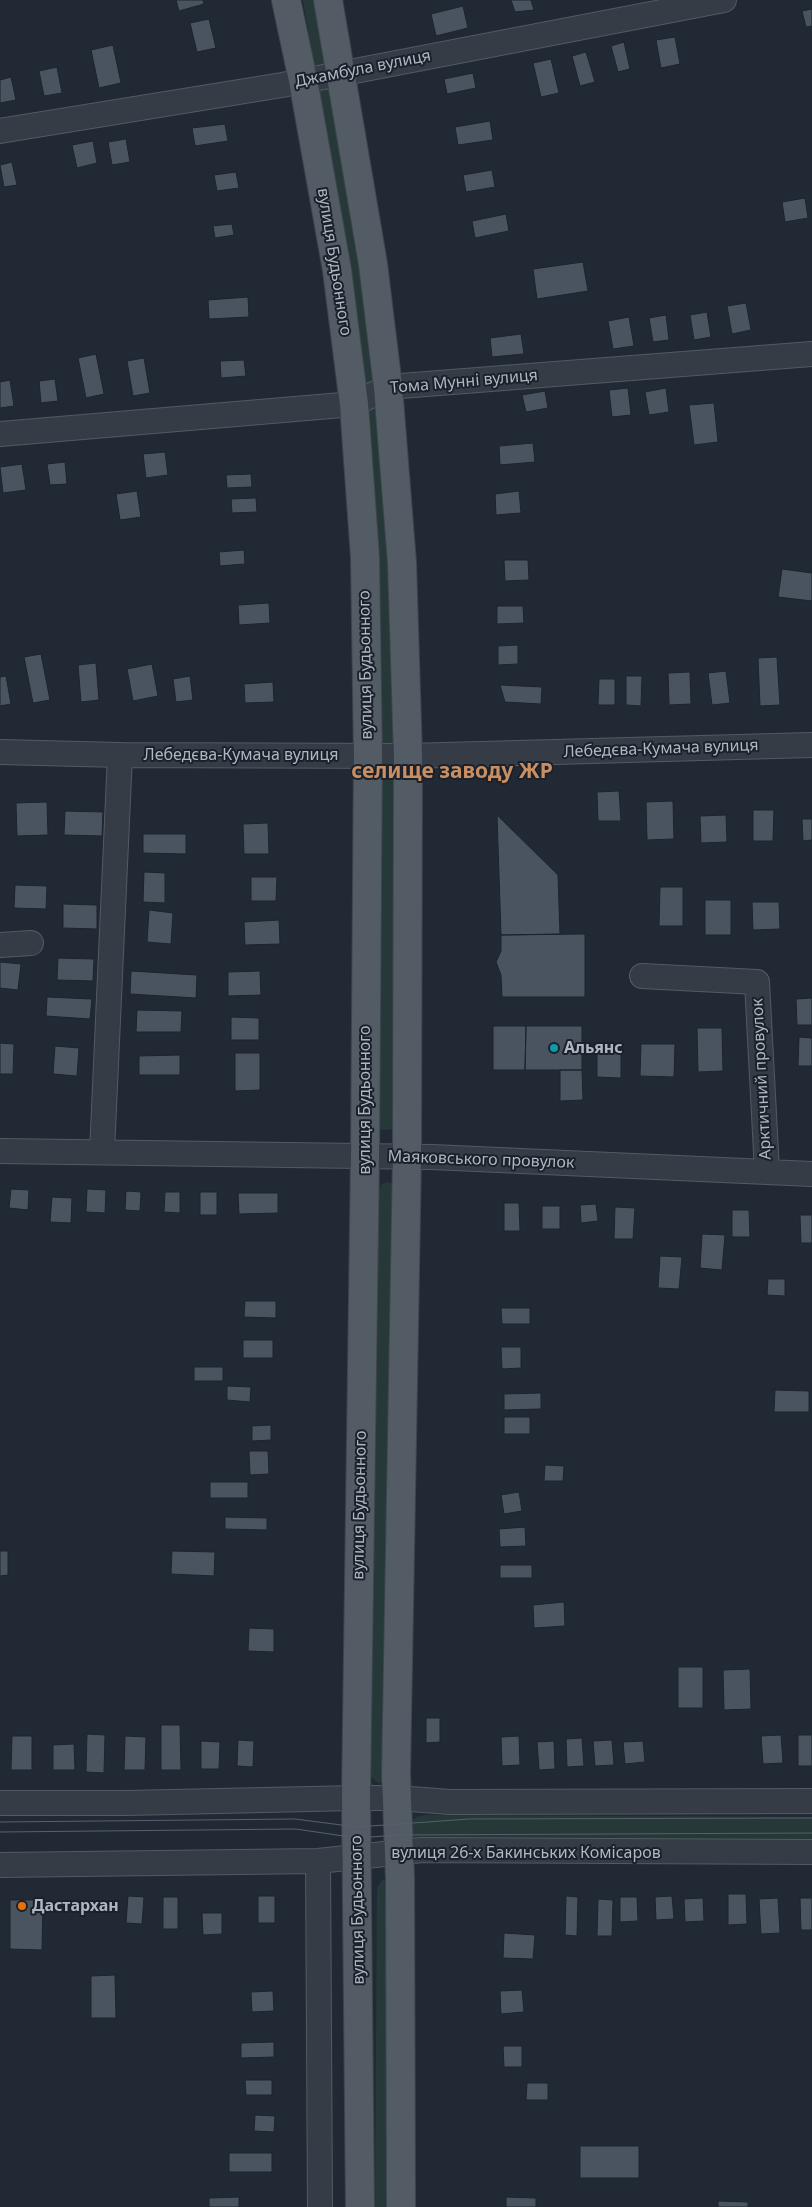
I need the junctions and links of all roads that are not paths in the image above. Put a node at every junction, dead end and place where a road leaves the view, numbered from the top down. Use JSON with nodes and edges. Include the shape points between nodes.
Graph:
{"nodes":[{"id":1,"x":286,"y":0,"type":"edge"},
{"id":2,"x":328,"y":0,"type":"edge"},
{"id":3,"x":724,"y":0,"type":"edge"},
{"id":4,"x":342,"y":73,"type":"junction"},
{"id":5,"x":303,"y":80,"type":"junction"},
{"id":6,"x":0,"y":131,"type":"edge"},
{"id":7,"x":812,"y":354,"type":"edge"},
{"id":8,"x":388,"y":387,"type":"junction"},
{"id":9,"x":354,"y":404,"type":"junction"},
{"id":10,"x":0,"y":434,"type":"edge"},
{"id":11,"x":812,"y":745,"type":"edge"},
{"id":12,"x":0,"y":752,"type":"edge"},
{"id":13,"x":120,"y":755,"type":"junction"},
{"id":14,"x":368,"y":756,"type":"junction"},
{"id":15,"x":408,"y":756,"type":"junction"},
{"id":16,"x":30,"y":943,"type":"dead end"},
{"id":17,"x":0,"y":945,"type":"edge"},
{"id":18,"x":642,"y":976,"type":"dead end"},
{"id":19,"x":0,"y":1151,"type":"edge"},
{"id":20,"x":102,"y":1152,"type":"junction"},
{"id":21,"x":365,"y":1156,"type":"junction"},
{"id":22,"x":407,"y":1157,"type":"junction"},
{"id":23,"x":767,"y":1171,"type":"junction"},
{"id":24,"x":812,"y":1174,"type":"edge"},
{"id":25,"x":356,"y":1798,"type":"junction"},
{"id":26,"x":397,"y":1798,"type":"junction"},
{"id":27,"x":812,"y":1801,"type":"edge"},
{"id":28,"x":0,"y":1803,"type":"edge"},
{"id":29,"x":812,"y":1852,"type":"edge"},
{"id":30,"x":399,"y":1853,"type":"junction"},
{"id":31,"x":358,"y":1856,"type":"junction"},
{"id":32,"x":318,"y":1861,"type":"junction"},
{"id":33,"x":0,"y":1865,"type":"edge"},
{"id":34,"x":320,"y":2207,"type":"edge"},
{"id":35,"x":360,"y":2207,"type":"edge"},
{"id":36,"x":401,"y":2207,"type":"edge"}],
"edges":[{"from":1,"to":5,"type":"main road","name":"вулиця Будьонного"},
{"from":2,"to":4,"type":"main road"},
{"from":3,"to":4,"type":"street","name":"Джамбула вулиця"},
{"from":4,"to":5,"type":"street","name":"Джамбула вулиця"},
{"from":4,"to":8,"type":"main road","via":[[373,264]]},
{"from":5,"to":6,"type":"street","name":"Джамбула вулиця"},
{"from":5,"to":9,"type":"main road","name":"вулиця Будьонного","via":[[337,270]]},
{"from":7,"to":8,"type":"street","name":"Тома Мунні вулиця"},
{"from":8,"to":9,"type":"street","name":"Тома Мунні вулиця"},
{"from":8,"to":15,"type":"main road","via":[[402,563]]},
{"from":9,"to":10,"type":"street","name":"Тома Мунні вулиця"},
{"from":9,"to":14,"type":"main road","name":"вулиця Будьонного","via":[[365,557]]},
{"from":11,"to":15,"type":"street","name":"Лебедєва-Кумача вулиця"},
{"from":12,"to":13,"type":"street","name":"Лебедєва-Кумача вулиця"},
{"from":13,"to":14,"type":"street","name":"Лебедєва-Кумача вулиця"},
{"from":13,"to":20,"type":"street"},
{"from":14,"to":15,"type":"street","name":"Лебедєва-Кумача вулиця"},
{"from":14,"to":21,"type":"main road","name":"вулиця Будьонного"},
{"from":15,"to":22,"type":"main road"},
{"from":16,"to":17,"type":"street"},
{"from":18,"to":23,"type":"street","name":"Арктичний провулок","via":[[757,982]]},
{"from":19,"to":20,"type":"street","name":"Маяковського провулок"},
{"from":20,"to":21,"type":"street","name":"Маяковського провулок"},
{"from":21,"to":22,"type":"street","name":"Маяковського провулок"},
{"from":21,"to":25,"type":"main road","name":"вулиця Будьонного"},
{"from":22,"to":23,"type":"street","name":"Маяковського провулок"},
{"from":22,"to":26,"type":"main road"},
{"from":23,"to":24,"type":"street","name":"Маяковського провулок"},
{"from":25,"to":26,"type":"street"},
{"from":25,"to":28,"type":"street"},
{"from":25,"to":31,"type":"main road","name":"вулиця Будьонного"},
{"from":26,"to":27,"type":"street","via":[[450,1802]]},
{"from":26,"to":30,"type":"main road"},
{"from":29,"to":30,"type":"street","name":"вулиця 26-х Бакинських Комісаров","via":[[422,1850]]},
{"from":30,"to":31,"type":"street","name":"вулиця 26-х Бакинських Комісаров"},
{"from":30,"to":36,"type":"main road"},
{"from":31,"to":32,"type":"street","name":"вулиця 26-х Бакинських Комісаров"},
{"from":31,"to":35,"type":"main road","name":"вулиця Будьонного"},
{"from":32,"to":33,"type":"street","name":"вулиця 26-х Бакинських Комісаров"},
{"from":32,"to":34,"type":"street"}]}
